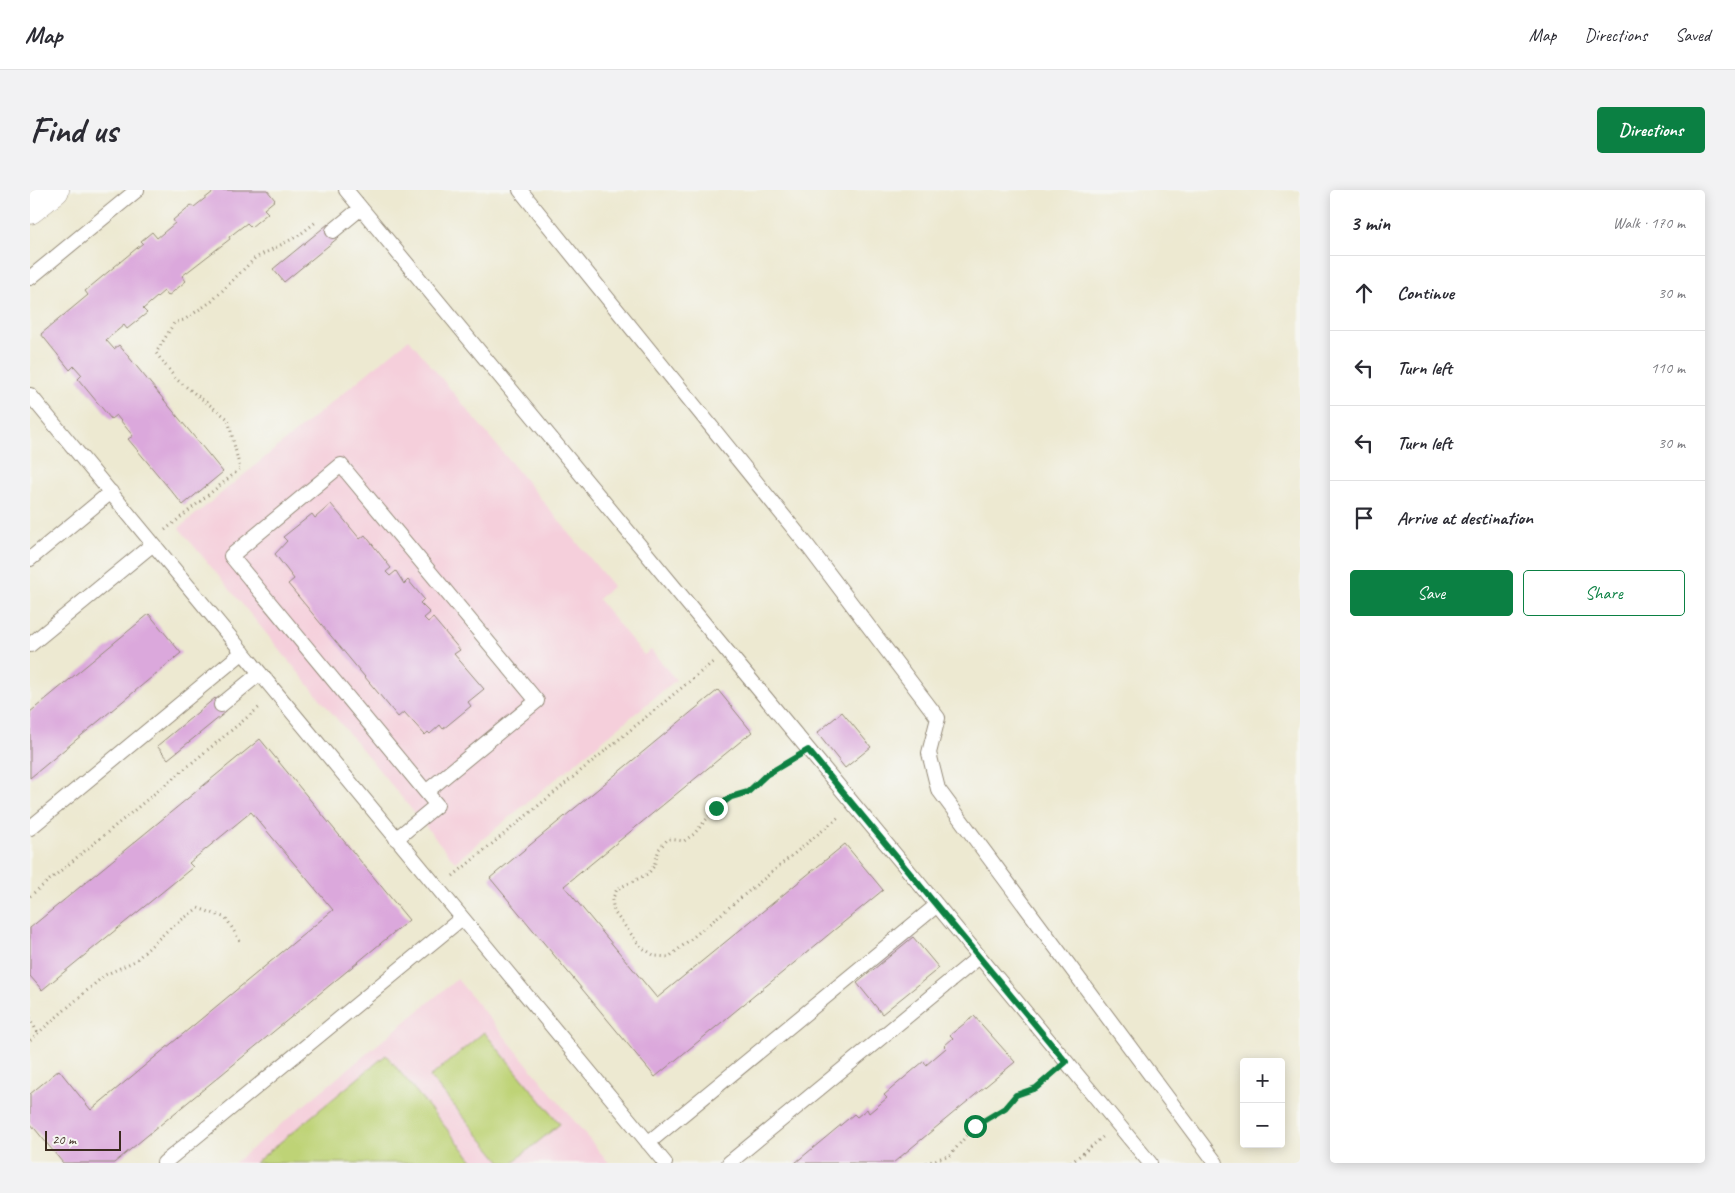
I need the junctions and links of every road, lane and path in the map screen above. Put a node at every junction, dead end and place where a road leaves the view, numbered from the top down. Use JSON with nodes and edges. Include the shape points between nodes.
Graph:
{"nodes":[{"id":1,"x":55,"y":190,"type":"edge"},
{"id":2,"x":137,"y":190,"type":"edge"},
{"id":3,"x":520,"y":190,"type":"edge"},
{"id":4,"x":348,"y":192,"type":"edge"},
{"id":5,"x":361,"y":208,"type":"junction"},
{"id":6,"x":30,"y":210,"type":"edge"},
{"id":7,"x":333,"y":231,"type":"dead end"},
{"id":8,"x":30,"y":278,"type":"edge"},
{"id":9,"x":30,"y":394,"type":"edge"},
{"id":10,"x":111,"y":492,"type":"junction"},
{"id":11,"x":152,"y":543,"type":"junction"},
{"id":12,"x":30,"y":559,"type":"edge"},
{"id":13,"x":30,"y":645,"type":"edge"},
{"id":14,"x":727,"y":651,"type":"junction"},
{"id":15,"x":243,"y":652,"type":"junction"},
{"id":16,"x":260,"y":673,"type":"junction"},
{"id":17,"x":276,"y":693,"type":"junction"},
{"id":18,"x":221,"y":705,"type":"dead end"},
{"id":19,"x":808,"y":750,"type":"junction"},
{"id":20,"x":426,"y":792,"type":"junction"},
{"id":21,"x":854,"y":804,"type":"junction"},
{"id":22,"x":30,"y":828,"type":"edge"},
{"id":23,"x":396,"y":838,"type":"junction"},
{"id":24,"x":438,"y":889,"type":"junction"},
{"id":25,"x":30,"y":896,"type":"edge"},
{"id":26,"x":937,"y":906,"type":"junction"},
{"id":27,"x":462,"y":918,"type":"junction"},
{"id":28,"x":240,"y":941,"type":"dead end"},
{"id":29,"x":979,"y":957,"type":"junction"},
{"id":30,"x":30,"y":1018,"type":"edge"},
{"id":31,"x":38,"y":1034,"type":"junction"},
{"id":32,"x":30,"y":1040,"type":"edge"},
{"id":33,"x":1066,"y":1062,"type":"junction"},
{"id":34,"x":1118,"y":1125,"type":"junction"},
{"id":35,"x":648,"y":1143,"type":"junction"},
{"id":36,"x":164,"y":1163,"type":"edge"},
{"id":37,"x":664,"y":1163,"type":"edge"},
{"id":38,"x":729,"y":1163,"type":"edge"},
{"id":39,"x":926,"y":1163,"type":"edge"},
{"id":40,"x":1071,"y":1163,"type":"edge"},
{"id":41,"x":1150,"y":1163,"type":"edge"},
{"id":42,"x":1216,"y":1163,"type":"edge"}],
"edges":[{"from":1,"to":6,"type":"street"},
{"from":2,"to":8,"type":"lane"},
{"from":3,"to":42,"type":"lane","via":[[808,545],[938,718],[929,753],[938,789]]},
{"from":4,"to":5,"type":"lane"},
{"from":4,"to":11,"type":"path","via":[[298,236],[255,258],[212,301],[174,323],[156,353],[176,379],[228,419],[240,469]]},
{"from":5,"to":7,"type":"lane"},
{"from":5,"to":14,"type":"lane"},
{"from":9,"to":10,"type":"lane"},
{"from":10,"to":11,"type":"lane"},
{"from":10,"to":12,"type":"lane"},
{"from":11,"to":13,"type":"lane"},
{"from":11,"to":15,"type":"lane"},
{"from":14,"to":19,"type":"lane"},
{"from":14,"to":24,"type":"path"},
{"from":15,"to":16,"type":"lane"},
{"from":15,"to":22,"type":"lane"},
{"from":16,"to":17,"type":"lane"},
{"from":16,"to":18,"type":"lane"},
{"from":17,"to":23,"type":"lane"},
{"from":17,"to":25,"type":"path"},
{"from":19,"to":21,"type":"lane"},
{"from":19,"to":21,"type":"path","via":[[766,775],[748,792],[731,797],[716,808],[684,841],[668,839],[659,849],[648,874],[617,889],[612,900],[614,912],[641,947],[656,956],[669,957]]},
{"from":20,"to":20,"type":"lane","via":[[537,701],[341,465],[230,556]]},
{"from":20,"to":23,"type":"lane","via":[[437,805]]},
{"from":21,"to":26,"type":"lane"},
{"from":23,"to":24,"type":"lane"},
{"from":24,"to":27,"type":"lane"},
{"from":26,"to":29,"type":"lane"},
{"from":26,"to":35,"type":"lane"},
{"from":27,"to":35,"type":"lane"},
{"from":27,"to":36,"type":"lane"},
{"from":28,"to":31,"type":"path","via":[[226,918],[198,908],[135,961],[105,975]]},
{"from":29,"to":33,"type":"lane"},
{"from":29,"to":38,"type":"lane"},
{"from":30,"to":31,"type":"path"},
{"from":31,"to":32,"type":"path"},
{"from":33,"to":34,"type":"lane"},
{"from":33,"to":39,"type":"path","via":[[1036,1088],[1016,1095],[1005,1108],[975,1126],[950,1155]]},
{"from":34,"to":40,"type":"path"},
{"from":34,"to":41,"type":"lane"},
{"from":35,"to":37,"type":"lane"}]}
